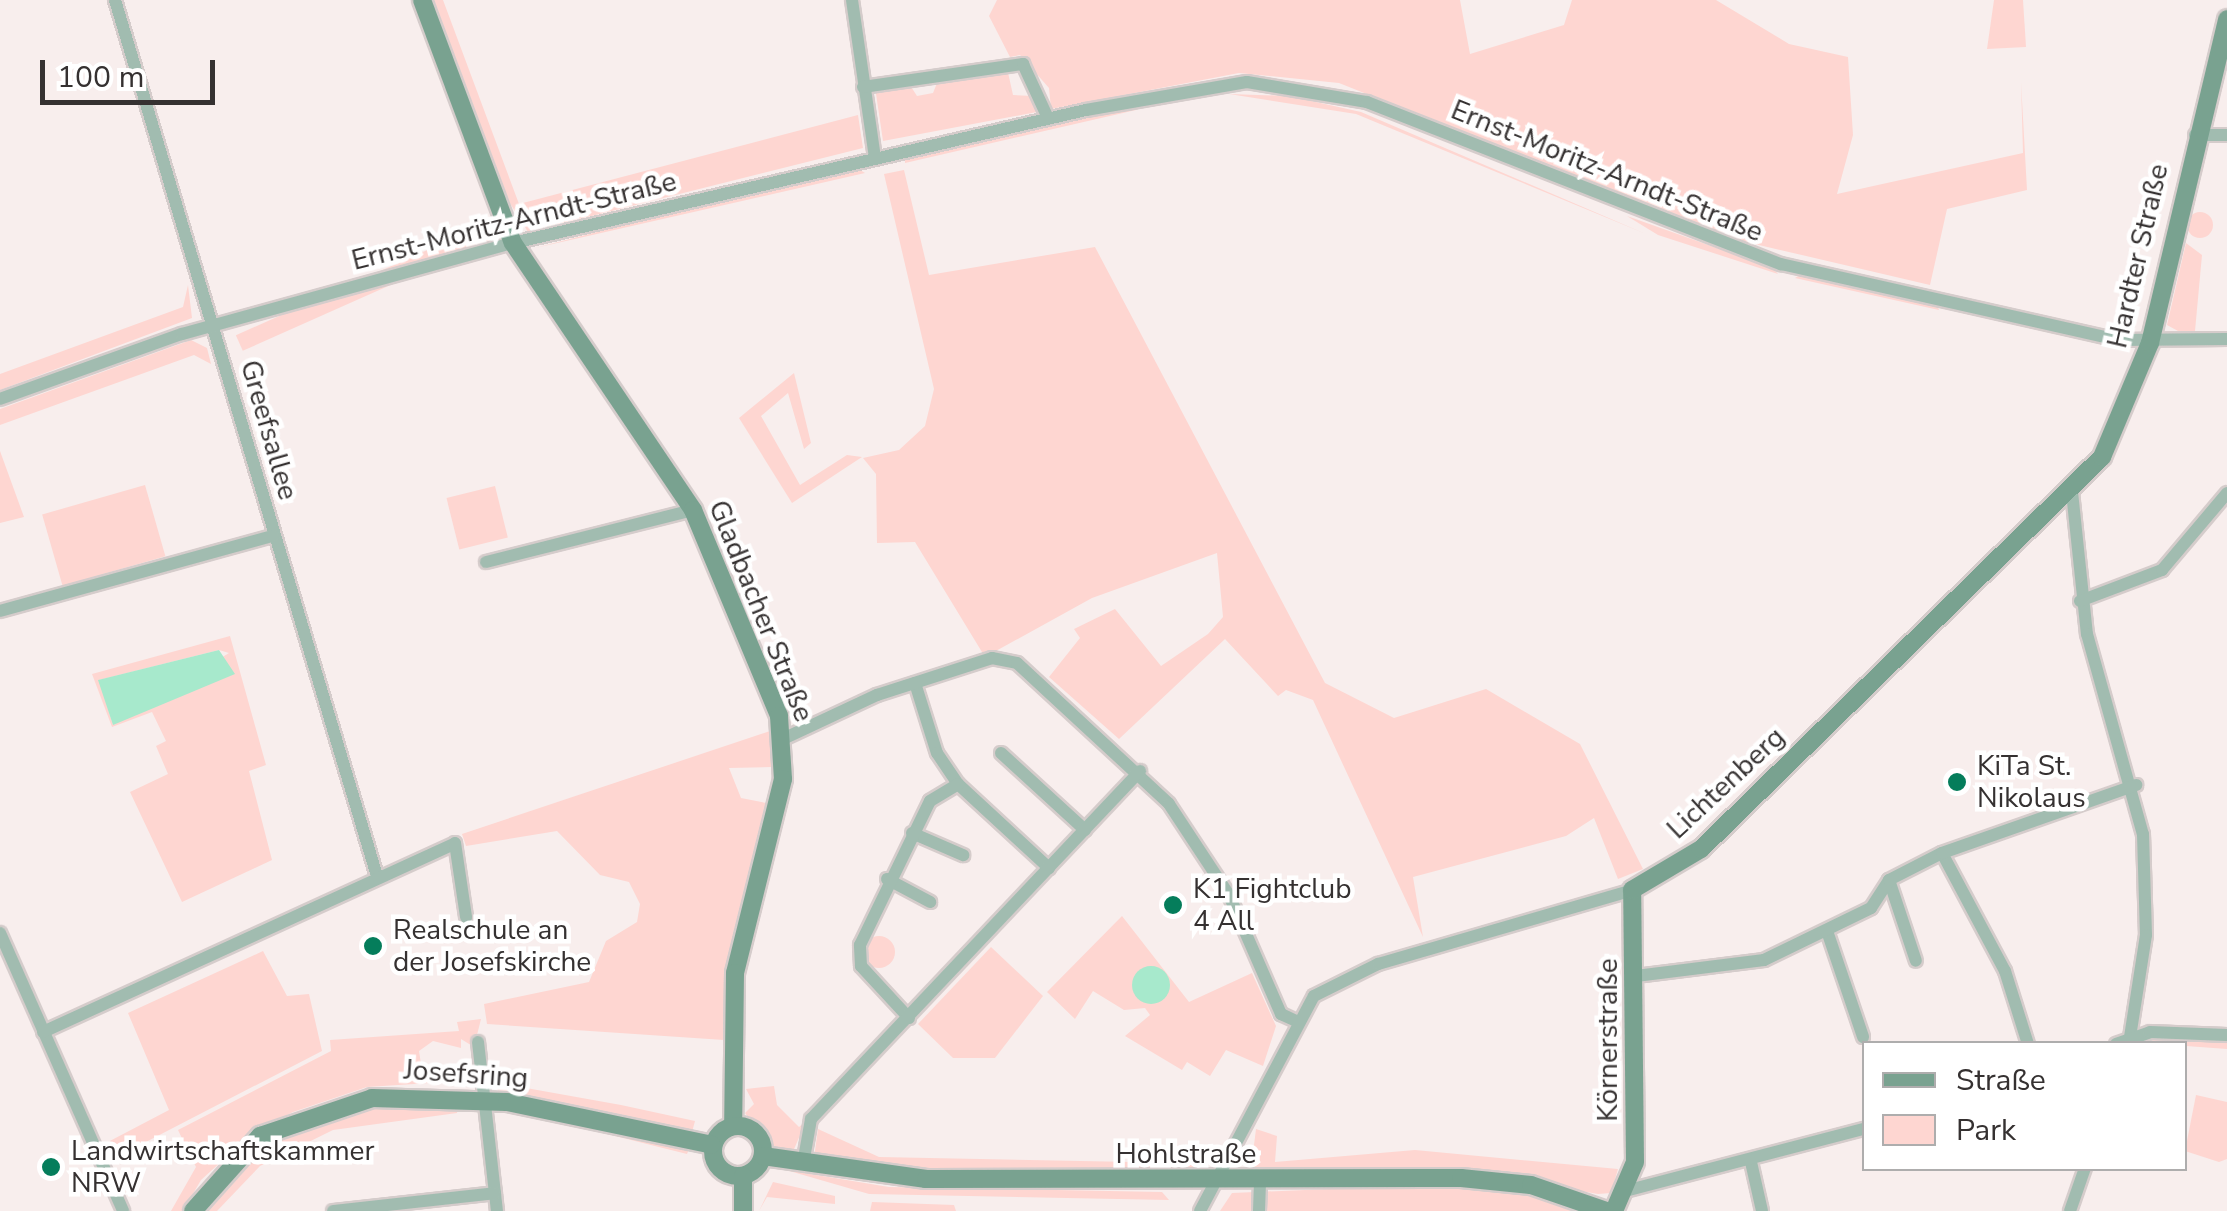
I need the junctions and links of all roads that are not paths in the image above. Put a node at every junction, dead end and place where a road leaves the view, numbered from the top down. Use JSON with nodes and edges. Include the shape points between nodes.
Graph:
{"nodes":[{"id":1,"x":115,"y":0,"type":"edge"},
{"id":2,"x":422,"y":0,"type":"edge"},
{"id":3,"x":852,"y":0,"type":"edge"},
{"id":4,"x":2227,"y":19,"type":"edge"},
{"id":5,"x":863,"y":87,"type":"junction"},
{"id":6,"x":1048,"y":118,"type":"junction"},
{"id":7,"x":2194,"y":135,"type":"junction"},
{"id":8,"x":2227,"y":135,"type":"edge"},
{"id":9,"x":875,"y":158,"type":"junction"},
{"id":10,"x":514,"y":243,"type":"junction"},
{"id":11,"x":214,"y":326,"type":"junction"},
{"id":12,"x":2227,"y":339,"type":"edge"},
{"id":13,"x":2150,"y":343,"type":"junction"},
{"id":14,"x":0,"y":400,"type":"edge"},
{"id":15,"x":2072,"y":492,"type":"junction"},
{"id":16,"x":2227,"y":493,"type":"edge"},
{"id":17,"x":693,"y":510,"type":"junction"},
{"id":18,"x":273,"y":536,"type":"junction"},
{"id":19,"x":486,"y":562,"type":"dead end"},
{"id":20,"x":2080,"y":602,"type":"junction"},
{"id":21,"x":0,"y":611,"type":"edge"},
{"id":22,"x":916,"y":683,"type":"junction"},
{"id":23,"x":785,"y":738,"type":"junction"},
{"id":24,"x":1001,"y":754,"type":"dead end"},
{"id":25,"x":1140,"y":771,"type":"junction"},
{"id":26,"x":958,"y":784,"type":"junction"},
{"id":27,"x":2136,"y":785,"type":"junction"},
{"id":28,"x":1084,"y":830,"type":"junction"},
{"id":29,"x":912,"y":833,"type":"junction"},
{"id":30,"x":1942,"y":853,"type":"junction"},
{"id":31,"x":963,"y":855,"type":"dead end"},
{"id":32,"x":1049,"y":868,"type":"junction"},
{"id":33,"x":376,"y":873,"type":"junction"},
{"id":34,"x":887,"y":879,"type":"junction"},
{"id":35,"x":1889,"y":880,"type":"junction"},
{"id":36,"x":1632,"y":890,"type":"junction"},
{"id":37,"x":930,"y":902,"type":"dead end"},
{"id":38,"x":466,"y":918,"type":"dead end"},
{"id":39,"x":1828,"y":931,"type":"junction"},
{"id":40,"x":0,"y":934,"type":"edge"},
{"id":41,"x":1916,"y":961,"type":"dead end"},
{"id":42,"x":1636,"y":976,"type":"junction"},
{"id":43,"x":910,"y":1018,"type":"junction"},
{"id":44,"x":1296,"y":1022,"type":"junction"},
{"id":45,"x":43,"y":1032,"type":"junction"},
{"id":46,"x":2227,"y":1035,"type":"edge"},
{"id":47,"x":1863,"y":1036,"type":"dead end"},
{"id":48,"x":2027,"y":1041,"type":"edge"},
{"id":49,"x":2130,"y":1041,"type":"edge"},
{"id":50,"x":478,"y":1042,"type":"dead end"},
{"id":51,"x":485,"y":1099,"type":"junction"},
{"id":52,"x":733,"y":1126,"type":"junction"},
{"id":53,"x":1862,"y":1130,"type":"edge"},
{"id":54,"x":712,"y":1145,"type":"junction"},
{"id":55,"x":763,"y":1156,"type":"junction"},
{"id":56,"x":1751,"y":1162,"type":"junction"},
{"id":57,"x":803,"y":1164,"type":"junction"},
{"id":58,"x":2084,"y":1171,"type":"edge"},
{"id":59,"x":743,"y":1176,"type":"junction"},
{"id":60,"x":1260,"y":1182,"type":"junction"},
{"id":61,"x":1213,"y":1183,"type":"junction"},
{"id":62,"x":1628,"y":1190,"type":"junction"},
{"id":63,"x":495,"y":1193,"type":"junction"},
{"id":64,"x":124,"y":1211,"type":"edge"},
{"id":65,"x":193,"y":1211,"type":"edge"},
{"id":66,"x":333,"y":1211,"type":"edge"},
{"id":67,"x":497,"y":1211,"type":"edge"},
{"id":68,"x":743,"y":1211,"type":"edge"},
{"id":69,"x":1200,"y":1211,"type":"edge"},
{"id":70,"x":1258,"y":1211,"type":"edge"},
{"id":71,"x":1606,"y":1211,"type":"edge"},
{"id":72,"x":1614,"y":1211,"type":"edge"},
{"id":73,"x":1768,"y":1211,"type":"edge"},
{"id":74,"x":2070,"y":1211,"type":"edge"}],
"edges":[{"from":1,"to":11,"type":"street","name":"Greefsallee"},
{"from":2,"to":10,"type":"main road","name":"Gladbacher Straße"},
{"from":3,"to":5,"type":"street"},
{"from":4,"to":7,"type":"main road","name":"Hardter Straße"},
{"from":5,"to":6,"type":"street","via":[[1023,64]]},
{"from":5,"to":9,"type":"street"},
{"from":6,"to":9,"type":"street","name":"Ernst-Moritz-Arndt-Straße"},
{"from":6,"to":13,"type":"street","name":"Ernst-Moritz-Arndt-Straße","via":[[1215,84],[1321,89],[1742,254]]},
{"from":7,"to":8,"type":"street"},
{"from":7,"to":13,"type":"main road","name":"Hardter Straße"},
{"from":9,"to":10,"type":"street","name":"Ernst-Moritz-Arndt-Straße"},
{"from":10,"to":11,"type":"street","name":"Ernst-Moritz-Arndt-Straße"},
{"from":10,"to":17,"type":"main road","name":"Gladbacher Straße"},
{"from":11,"to":14,"type":"street","name":"Ernst-Moritz-Arndt-Straße"},
{"from":11,"to":18,"type":"street","name":"Greefsallee"},
{"from":12,"to":13,"type":"street","name":"Ernst-Moritz-Arndt-Straße"},
{"from":13,"to":15,"type":"main road","name":"Hardter Straße","via":[[2102,457]]},
{"from":15,"to":20,"type":"street"},
{"from":15,"to":36,"type":"main road","name":"Lichtenberg","via":[[1701,848]]},
{"from":16,"to":20,"type":"street","via":[[2162,570]]},
{"from":17,"to":19,"type":"street"},
{"from":17,"to":23,"type":"main road","name":"Gladbacher Straße"},
{"from":18,"to":21,"type":"street"},
{"from":18,"to":33,"type":"street","name":"Greefsallee"},
{"from":20,"to":27,"type":"street"},
{"from":22,"to":23,"type":"street"},
{"from":22,"to":25,"type":"street","via":[[992,658],[1016,663]]},
{"from":22,"to":26,"type":"street","via":[[937,753]]},
{"from":23,"to":52,"type":"main road","name":"Gladbacher Straße","via":[[784,779],[735,972]]},
{"from":24,"to":28,"type":"street"},
{"from":25,"to":28,"type":"street"},
{"from":25,"to":44,"type":"street","via":[[1229,895],[1281,1014]]},
{"from":26,"to":29,"type":"street","via":[[930,801]]},
{"from":26,"to":32,"type":"street"},
{"from":27,"to":30,"type":"street"},
{"from":27,"to":49,"type":"street","via":[[2148,888]]},
{"from":28,"to":32,"type":"street"},
{"from":29,"to":31,"type":"street"},
{"from":29,"to":34,"type":"street"},
{"from":30,"to":35,"type":"street"},
{"from":30,"to":48,"type":"street","via":[[2005,970]]},
{"from":32,"to":43,"type":"street"},
{"from":33,"to":38,"type":"street","via":[[455,843]]},
{"from":33,"to":45,"type":"street"},
{"from":34,"to":37,"type":"street"},
{"from":34,"to":43,"type":"street","via":[[861,966]]},
{"from":35,"to":39,"type":"street","via":[[1871,908]]},
{"from":35,"to":41,"type":"street"},
{"from":36,"to":42,"type":"main road","name":"Körnerstraße"},
{"from":36,"to":44,"type":"street","name":"Lichtenberg","via":[[1362,970],[1314,996]]},
{"from":39,"to":42,"type":"street","via":[[1764,960]]},
{"from":39,"to":47,"type":"street"},
{"from":40,"to":45,"type":"street"},
{"from":42,"to":62,"type":"main road","name":"Körnerstraße"},
{"from":43,"to":57,"type":"street","via":[[811,1119]]},
{"from":44,"to":61,"type":"street","name":"Lichtenberg"},
{"from":45,"to":64,"type":"street"},
{"from":46,"to":49,"type":"street"},
{"from":50,"to":51,"type":"street"},
{"from":51,"to":54,"type":"main road","name":"Josefsring"},
{"from":51,"to":63,"type":"street"},
{"from":51,"to":65,"type":"main road","name":"Josefsring","via":[[395,1095],[309,1112],[246,1146]]},
{"from":52,"to":54,"type":"main road"},
{"from":52,"to":55,"type":"main road","via":[[756,1133]]},
{"from":53,"to":56,"type":"street"},
{"from":54,"to":59,"type":"main road","via":[[720,1169]]},
{"from":55,"to":57,"type":"main road","name":"Hohlstraße"},
{"from":55,"to":59,"type":"main road"},
{"from":56,"to":62,"type":"street"},
{"from":56,"to":73,"type":"street"},
{"from":57,"to":61,"type":"main road","name":"Hohlstraße","via":[[926,1178]]},
{"from":58,"to":74,"type":"street"},
{"from":59,"to":68,"type":"main road"},
{"from":60,"to":61,"type":"main road","name":"Hohlstraße"},
{"from":60,"to":70,"type":"street"},
{"from":60,"to":71,"type":"main road","name":"Hohlstraße","via":[[1461,1178],[1531,1186]]},
{"from":61,"to":69,"type":"street","name":"Lichtenberg"},
{"from":62,"to":72,"type":"main road"},
{"from":63,"to":66,"type":"street"},
{"from":63,"to":67,"type":"street"}]}
